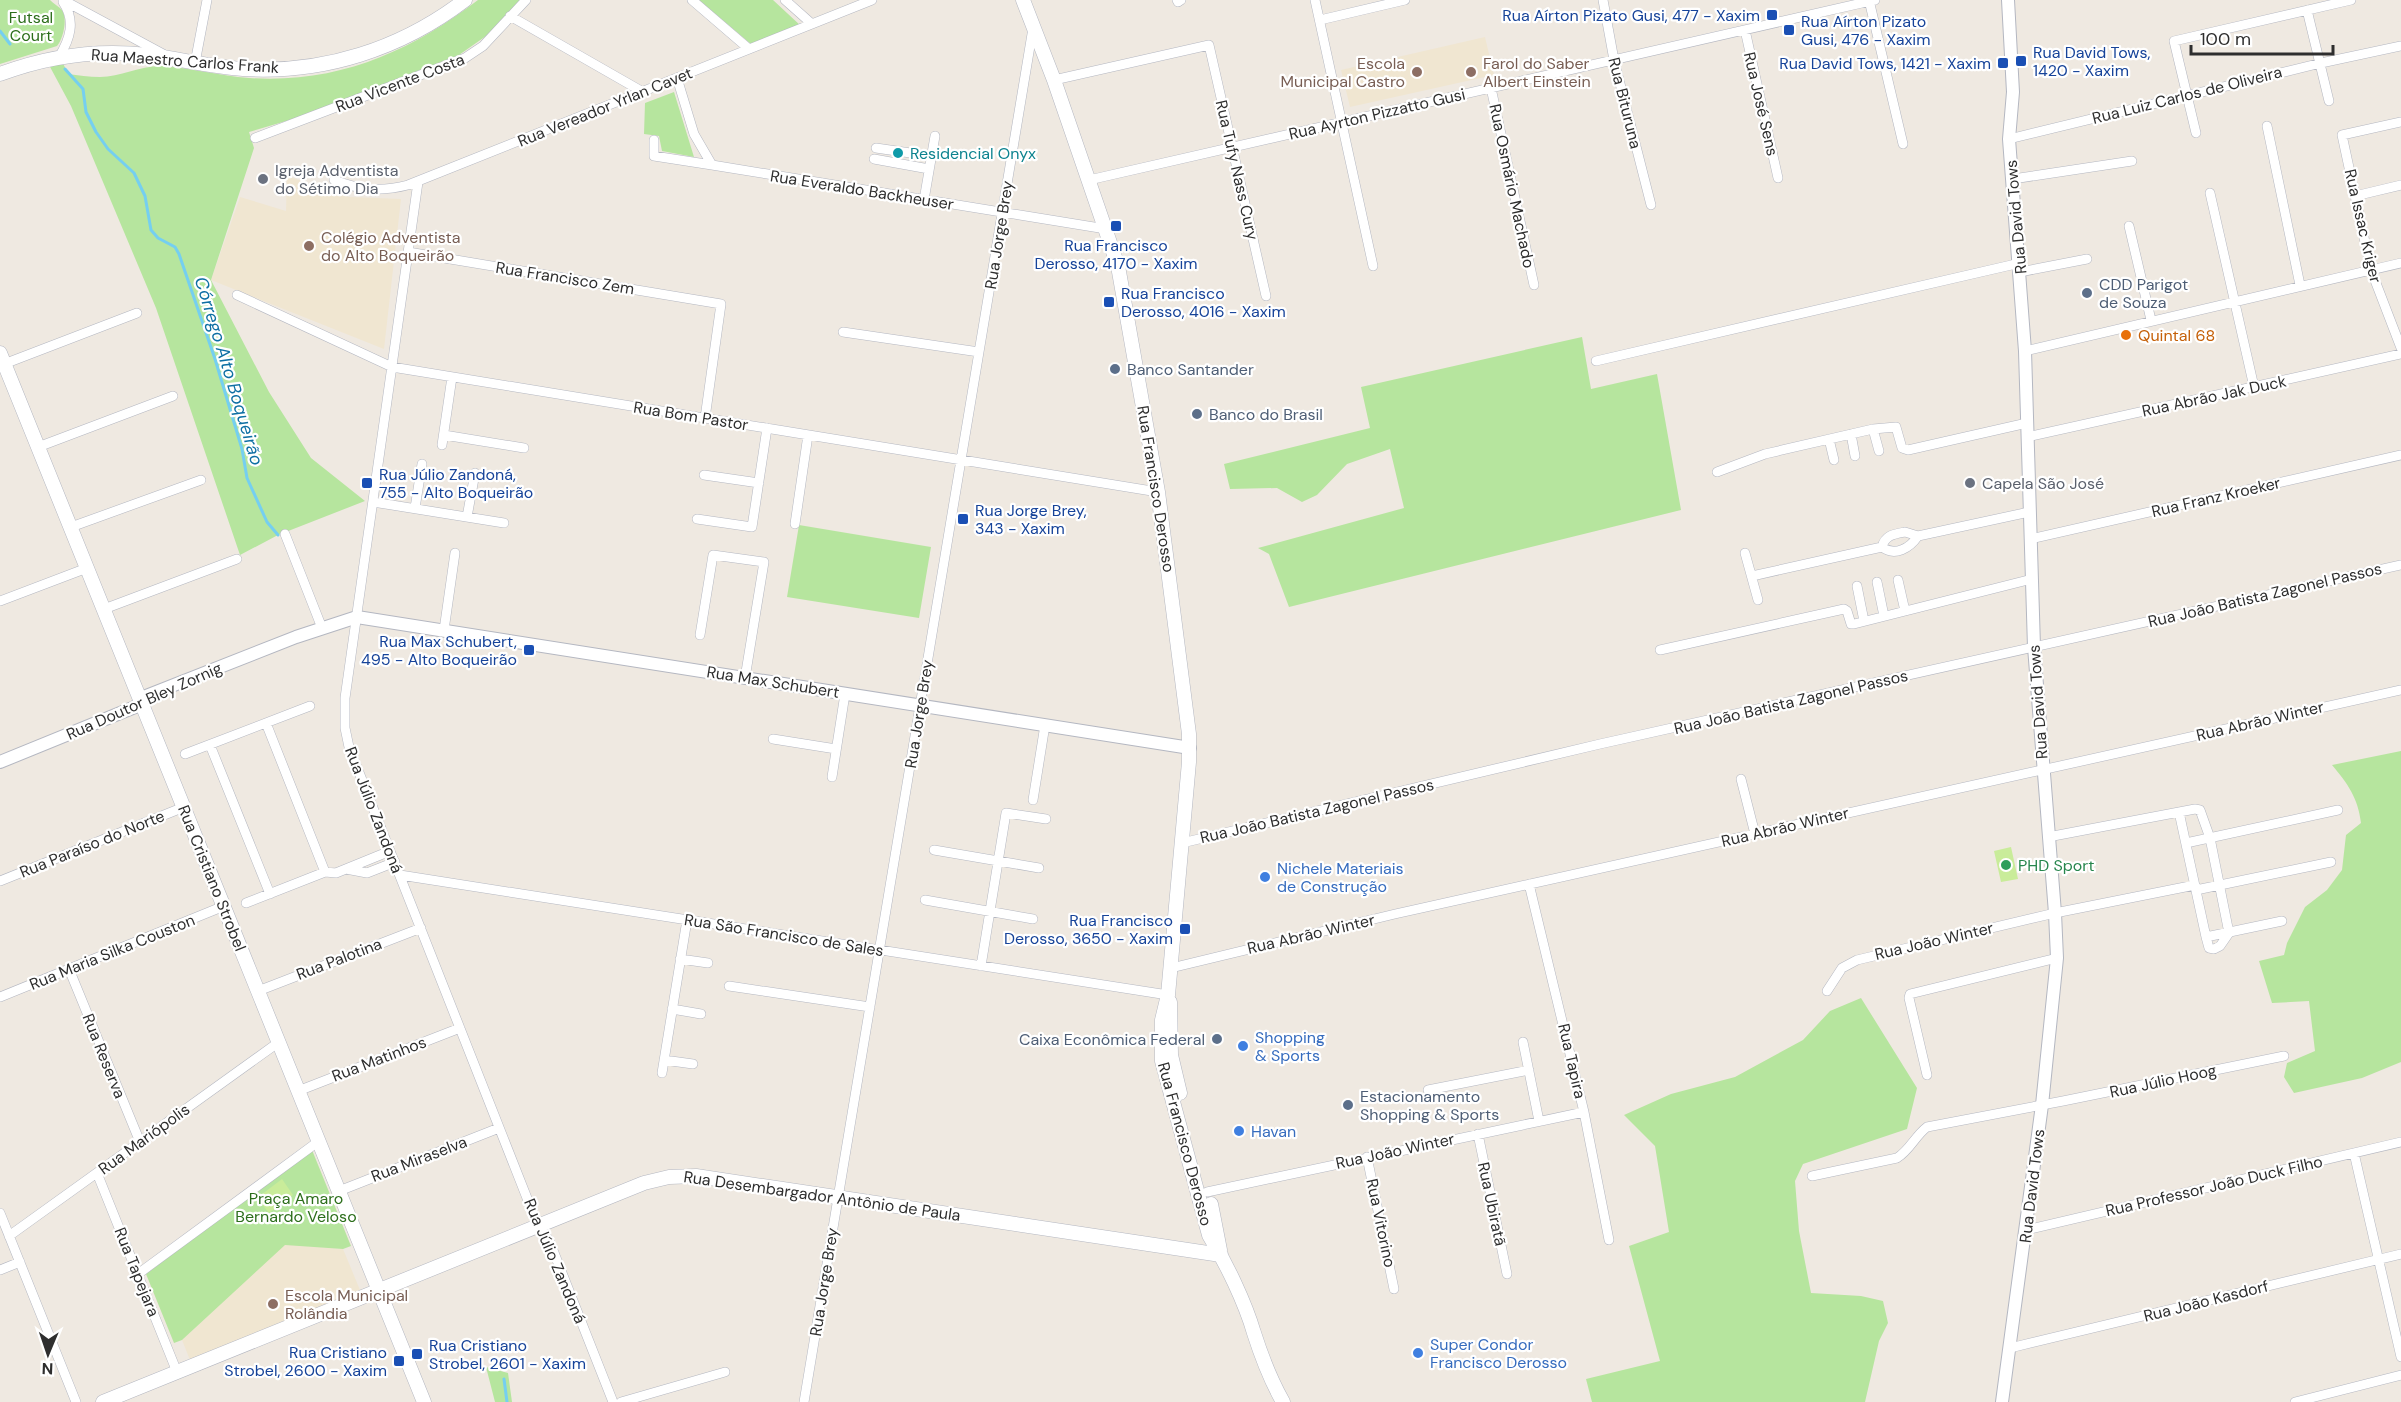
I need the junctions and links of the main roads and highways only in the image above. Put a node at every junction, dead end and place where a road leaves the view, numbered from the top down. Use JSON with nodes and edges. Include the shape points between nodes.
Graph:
{"nodes":[{"id":1,"x":465,"y":0,"type":"edge"},
{"id":2,"x":1023,"y":0,"type":"edge"},
{"id":3,"x":0,"y":74,"type":"edge"},
{"id":4,"x":2,"y":358,"type":"edge"},
{"id":5,"x":1168,"y":995,"type":"junction"},
{"id":6,"x":1221,"y":1255,"type":"junction"},
{"id":7,"x":379,"y":1290,"type":"junction"},
{"id":8,"x":103,"y":1402,"type":"edge"},
{"id":9,"x":424,"y":1402,"type":"edge"},
{"id":10,"x":1283,"y":1402,"type":"edge"}],
"edges":[{"from":1,"to":3,"type":"main road","name":"Rua Maestro Carlos Frank","via":[[405,38],[347,58],[277,69],[240,69],[112,52],[59,57]]},
{"from":2,"to":5,"type":"main road","name":"Rua Francisco Derosso","via":[[1106,229],[1126,305],[1158,492],[1190,748]]},
{"from":4,"to":7,"type":"main road","name":"Rua Cristiano Strobel"},
{"from":5,"to":6,"type":"main road","name":"Rua Francisco Derosso","via":[[1173,1068],[1219,1234]]},
{"from":5,"to":6,"type":"main road","name":"Rua Francisco Derosso","via":[[1161,1030],[1164,1069],[1209,1235]]},
{"from":6,"to":7,"type":"main road","name":"Rua Desembargador Antônio de Paula","via":[[676,1176],[644,1184]]},
{"from":6,"to":10,"type":"main road","name":"Rua Francisco Derosso","via":[[1259,1353]]},
{"from":7,"to":8,"type":"main road","name":"Rua Desembargador Antônio de Paula"},
{"from":7,"to":9,"type":"main road","name":"Rua Cristiano Strobel"}]}
